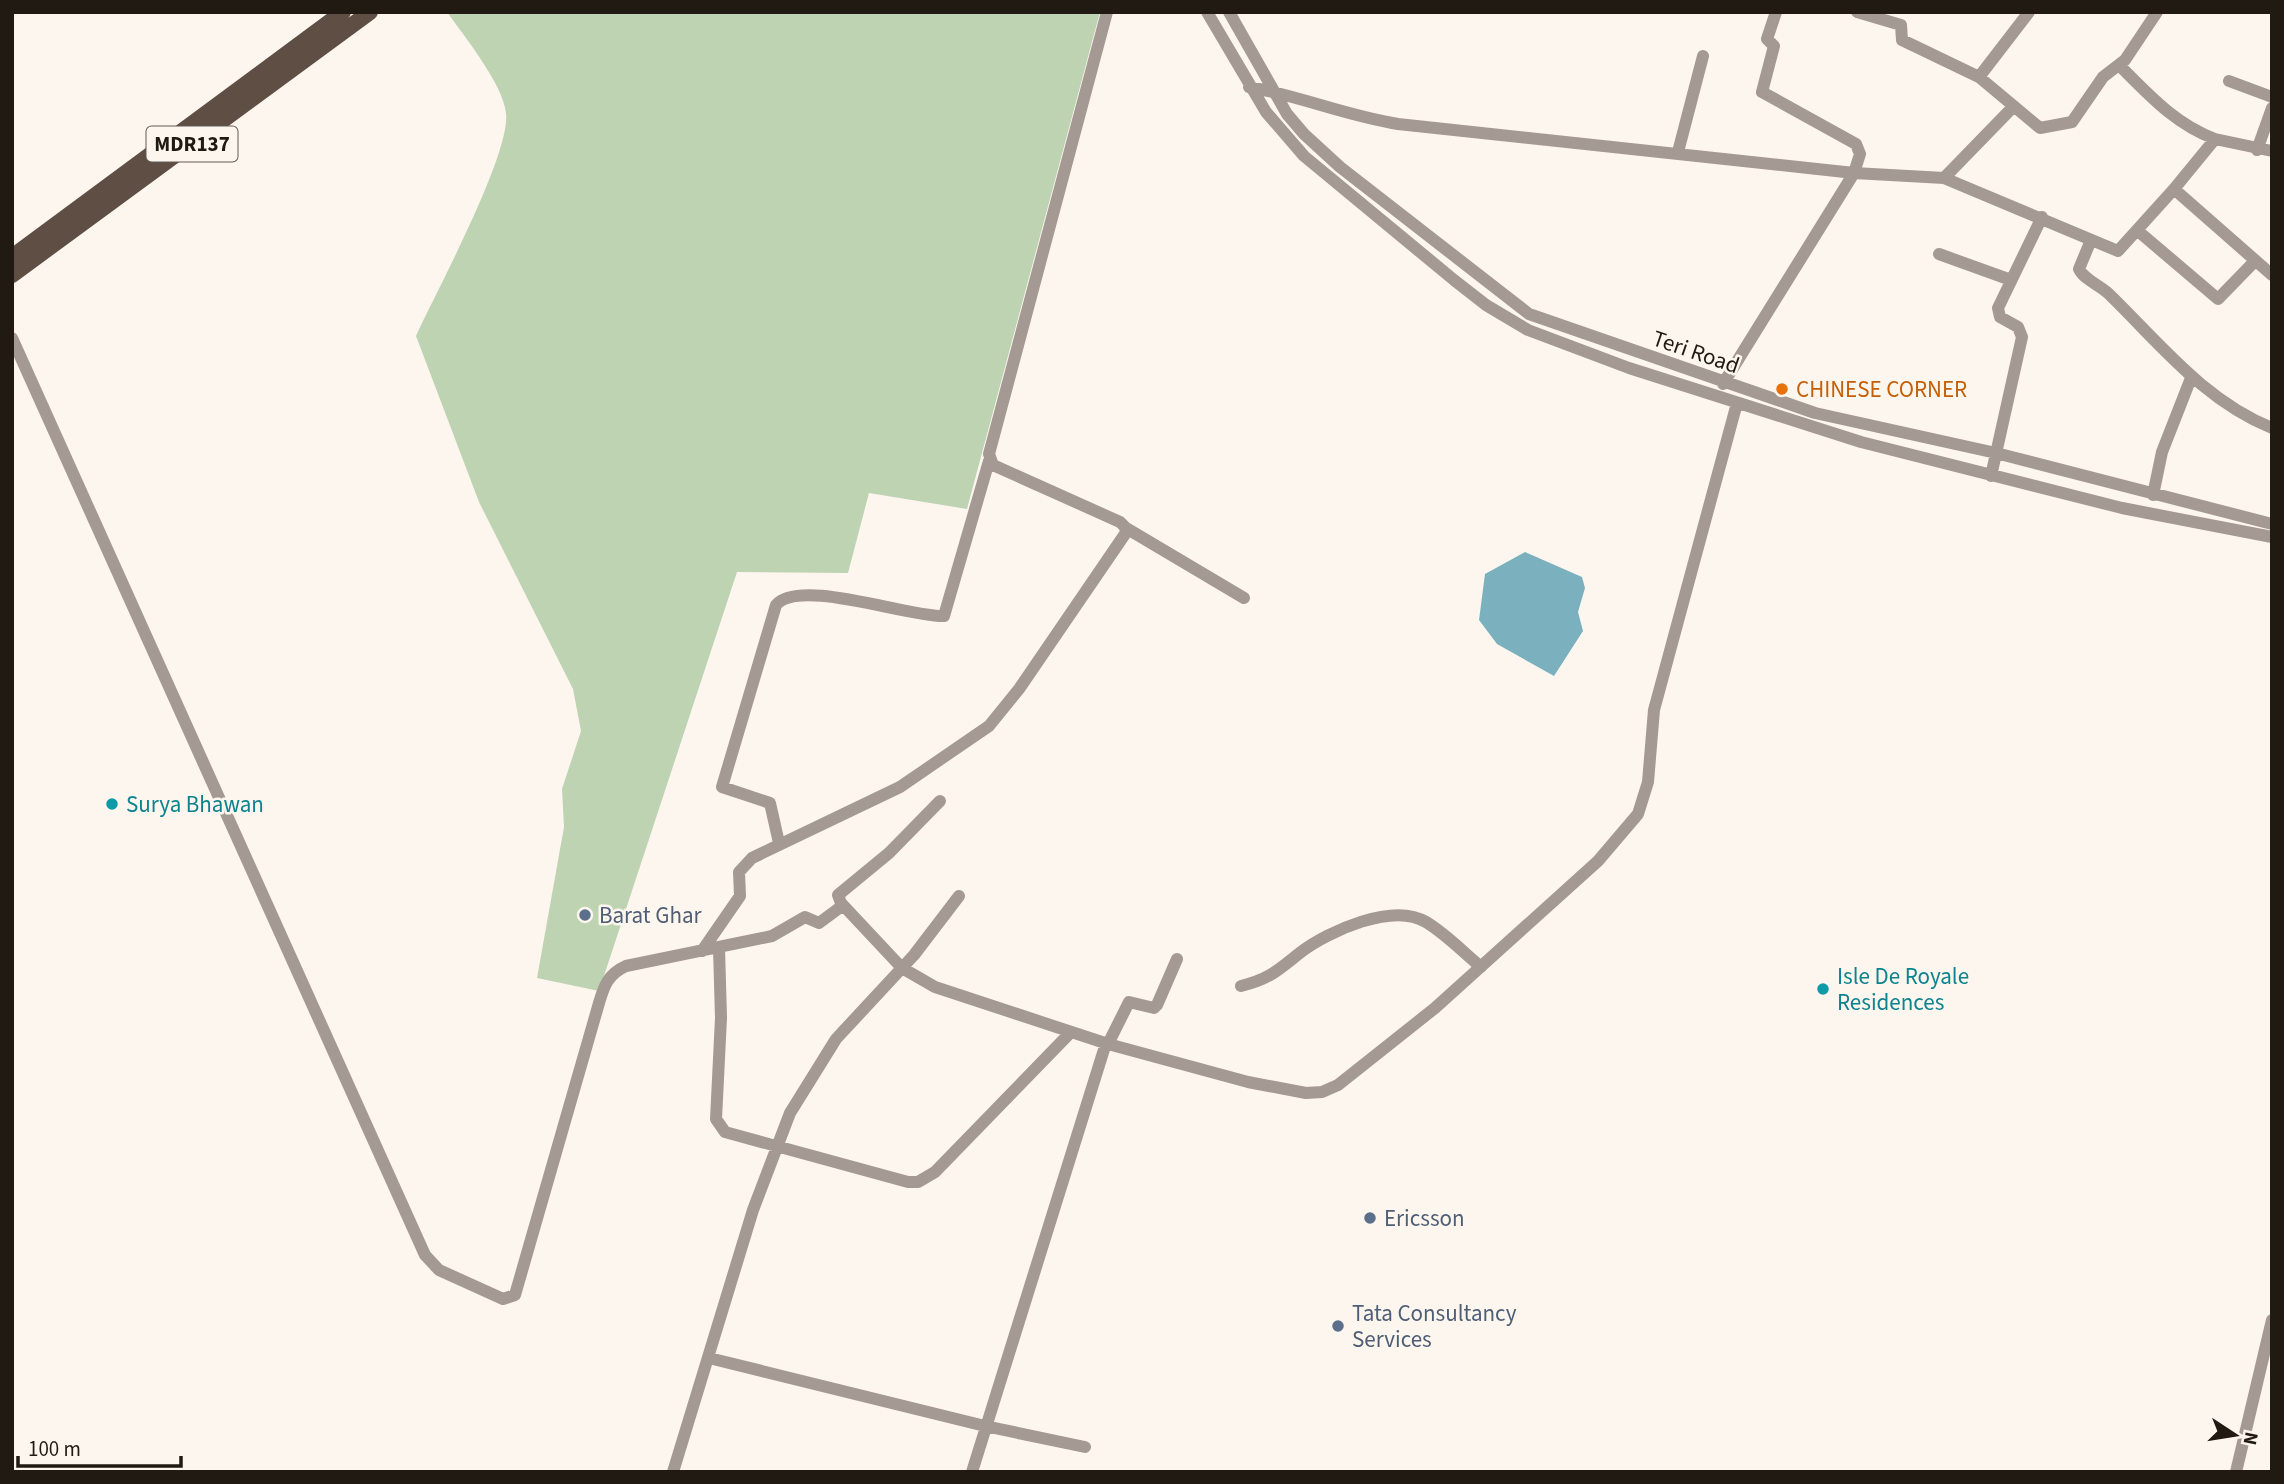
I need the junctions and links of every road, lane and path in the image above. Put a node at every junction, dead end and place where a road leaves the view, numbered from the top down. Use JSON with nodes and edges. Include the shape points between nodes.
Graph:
{"nodes":[{"id":1,"x":343,"y":12,"type":"edge"},
{"id":2,"x":370,"y":12,"type":"edge"},
{"id":3,"x":1107,"y":12,"type":"edge"},
{"id":4,"x":1207,"y":12,"type":"edge"},
{"id":5,"x":1229,"y":12,"type":"edge"},
{"id":6,"x":1776,"y":12,"type":"edge"},
{"id":7,"x":1857,"y":12,"type":"edge"},
{"id":8,"x":2029,"y":12,"type":"edge"},
{"id":9,"x":2157,"y":12,"type":"edge"},
{"id":10,"x":1703,"y":56,"type":"dead end"},
{"id":11,"x":2119,"y":65,"type":"junction"},
{"id":12,"x":1979,"y":77,"type":"junction"},
{"id":13,"x":2229,"y":81,"type":"dead end"},
{"id":14,"x":1249,"y":87,"type":"junction"},
{"id":15,"x":1275,"y":92,"type":"junction"},
{"id":16,"x":2272,"y":97,"type":"edge"},
{"id":17,"x":2014,"y":106,"type":"junction"},
{"id":18,"x":2272,"y":108,"type":"edge"},
{"id":19,"x":2215,"y":139,"type":"junction"},
{"id":20,"x":2257,"y":150,"type":"junction"},
{"id":21,"x":2272,"y":151,"type":"edge"},
{"id":22,"x":1678,"y":152,"type":"junction"},
{"id":23,"x":1854,"y":173,"type":"junction"},
{"id":24,"x":1944,"y":178,"type":"junction"},
{"id":25,"x":2174,"y":190,"type":"junction"},
{"id":26,"x":2042,"y":217,"type":"junction"},
{"id":27,"x":2138,"y":231,"type":"junction"},
{"id":28,"x":2091,"y":240,"type":"junction"},
{"id":29,"x":1938,"y":254,"type":"dead end"},
{"id":30,"x":12,"y":257,"type":"edge"},
{"id":31,"x":2255,"y":261,"type":"junction"},
{"id":32,"x":12,"y":275,"type":"edge"},
{"id":33,"x":2272,"y":275,"type":"edge"},
{"id":34,"x":2011,"y":280,"type":"junction"},
{"id":35,"x":12,"y":338,"type":"edge"},
{"id":36,"x":1693,"y":373,"type":"junction"},
{"id":37,"x":2191,"y":378,"type":"junction"},
{"id":38,"x":1723,"y":384,"type":"junction"},
{"id":39,"x":1689,"y":387,"type":"junction"},
{"id":40,"x":1737,"y":403,"type":"junction"},
{"id":41,"x":2272,"y":428,"type":"edge"},
{"id":42,"x":1996,"y":453,"type":"junction"},
{"id":43,"x":989,"y":461,"type":"junction"},
{"id":44,"x":1991,"y":476,"type":"junction"},
{"id":45,"x":2153,"y":495,"type":"junction"},
{"id":46,"x":2272,"y":524,"type":"edge"},
{"id":47,"x":1126,"y":528,"type":"junction"},
{"id":48,"x":2272,"y":537,"type":"edge"},
{"id":49,"x":1244,"y":598,"type":"dead end"},
{"id":50,"x":940,"y":801,"type":"dead end"},
{"id":51,"x":779,"y":843,"type":"junction"},
{"id":52,"x":959,"y":896,"type":"dead end"},
{"id":53,"x":842,"y":904,"type":"junction"},
{"id":54,"x":719,"y":948,"type":"junction"},
{"id":55,"x":702,"y":951,"type":"junction"},
{"id":56,"x":1177,"y":959,"type":"dead end"},
{"id":57,"x":1481,"y":967,"type":"junction"},
{"id":58,"x":902,"y":968,"type":"junction"},
{"id":59,"x":1241,"y":986,"type":"dead end"},
{"id":60,"x":1071,"y":1032,"type":"junction"},
{"id":61,"x":1107,"y":1043,"type":"junction"},
{"id":62,"x":774,"y":1147,"type":"junction"},
{"id":63,"x":2272,"y":1320,"type":"edge"},
{"id":64,"x":709,"y":1358,"type":"junction"},
{"id":65,"x":985,"y":1426,"type":"junction"},
{"id":66,"x":1085,"y":1447,"type":"dead end"},
{"id":67,"x":673,"y":1472,"type":"edge"},
{"id":68,"x":972,"y":1472,"type":"edge"},
{"id":69,"x":2236,"y":1472,"type":"edge"}],
"edges":[{"from":1,"to":30,"type":"main road","number":"MDR137"},
{"from":2,"to":32,"type":"main road","number":"MDR137"},
{"from":3,"to":43,"type":"street"},
{"from":4,"to":14,"type":"street"},
{"from":5,"to":15,"type":"street","name":"Teri Road"},
{"from":6,"to":23,"type":"street","via":[[1768,39],[1774,47],[1773,57],[1762,93],[1856,144],[1860,154]]},
{"from":7,"to":12,"type":"street","via":[[1901,25],[1902,40]]},
{"from":8,"to":12,"type":"street"},
{"from":9,"to":11,"type":"street"},
{"from":10,"to":22,"type":"street"},
{"from":11,"to":17,"type":"street","via":[[2103,77],[2069,124],[2040,128]]},
{"from":11,"to":19,"type":"street","via":[[2169,115]]},
{"from":12,"to":17,"type":"street"},
{"from":13,"to":16,"type":"street"},
{"from":14,"to":15,"type":"street"},
{"from":14,"to":39,"type":"street","via":[[1304,156],[1486,305],[1541,336]]},
{"from":15,"to":22,"type":"street","via":[[1398,124]]},
{"from":15,"to":36,"type":"street","name":"Teri Road","via":[[1304,134],[1340,167],[1513,305],[1545,322]]},
{"from":17,"to":24,"type":"street"},
{"from":18,"to":20,"type":"street"},
{"from":19,"to":20,"type":"street"},
{"from":19,"to":25,"type":"street"},
{"from":20,"to":21,"type":"street"},
{"from":22,"to":23,"type":"street"},
{"from":23,"to":24,"type":"street"},
{"from":23,"to":38,"type":"street"},
{"from":24,"to":26,"type":"street"},
{"from":25,"to":27,"type":"street"},
{"from":25,"to":31,"type":"street"},
{"from":26,"to":28,"type":"street"},
{"from":26,"to":34,"type":"street"},
{"from":27,"to":28,"type":"street","via":[[2118,251]]},
{"from":27,"to":31,"type":"street","via":[[2218,299]]},
{"from":28,"to":37,"type":"street","via":[[2080,272],[2110,294]]},
{"from":29,"to":34,"type":"street"},
{"from":31,"to":33,"type":"street"},
{"from":34,"to":42,"type":"street","via":[[1998,313],[2018,327],[2022,337]]},
{"from":35,"to":55,"type":"street","via":[[425,1255],[439,1270],[503,1299],[515,1295],[605,984],[613,972],[626,965]]},
{"from":36,"to":38,"type":"street","name":"Teri Road"},
{"from":36,"to":39,"type":"street"},
{"from":37,"to":41,"type":"street"},
{"from":37,"to":45,"type":"street","via":[[2162,452]]},
{"from":38,"to":42,"type":"street","name":"Teri Road","via":[[1815,413]]},
{"from":39,"to":40,"type":"street"},
{"from":40,"to":44,"type":"street","via":[[1817,430]]},
{"from":40,"to":57,"type":"street","via":[[1654,709],[1648,782],[1638,814],[1598,861]]},
{"from":42,"to":44,"type":"street"},
{"from":42,"to":45,"type":"street","name":"Teri Road"},
{"from":43,"to":47,"type":"street"},
{"from":43,"to":51,"type":"street","via":[[944,616],[831,598],[799,597],[776,605],[722,787],[770,803]]},
{"from":44,"to":48,"type":"street"},
{"from":45,"to":46,"type":"street","name":"Teri Road"},
{"from":47,"to":49,"type":"street"},
{"from":47,"to":51,"type":"street","via":[[989,726],[900,787]]},
{"from":50,"to":53,"type":"street","via":[[890,853],[838,895]]},
{"from":51,"to":55,"type":"street","via":[[741,868],[740,896]]},
{"from":52,"to":58,"type":"street"},
{"from":53,"to":54,"type":"street","via":[[819,923],[805,917],[779,934]]},
{"from":53,"to":58,"type":"street"},
{"from":54,"to":55,"type":"street"},
{"from":54,"to":62,"type":"street","via":[[716,1119],[724,1132]]},
{"from":56,"to":61,"type":"street","via":[[1157,1005],[1129,1002]]},
{"from":57,"to":59,"type":"street","via":[[1425,921],[1395,916],[1331,933],[1273,976]]},
{"from":57,"to":61,"type":"street","via":[[1354,1074],[1322,1092],[1248,1083]]},
{"from":58,"to":60,"type":"street","via":[[934,987]]},
{"from":58,"to":62,"type":"street","via":[[822,1058],[799,1093]]},
{"from":60,"to":61,"type":"street"},
{"from":60,"to":62,"type":"street","via":[[944,1163],[918,1182]]},
{"from":61,"to":65,"type":"street"},
{"from":62,"to":64,"type":"street"},
{"from":63,"to":69,"type":"street"},
{"from":64,"to":65,"type":"street"},
{"from":64,"to":67,"type":"street"},
{"from":65,"to":66,"type":"street"},
{"from":65,"to":68,"type":"street"}]}
